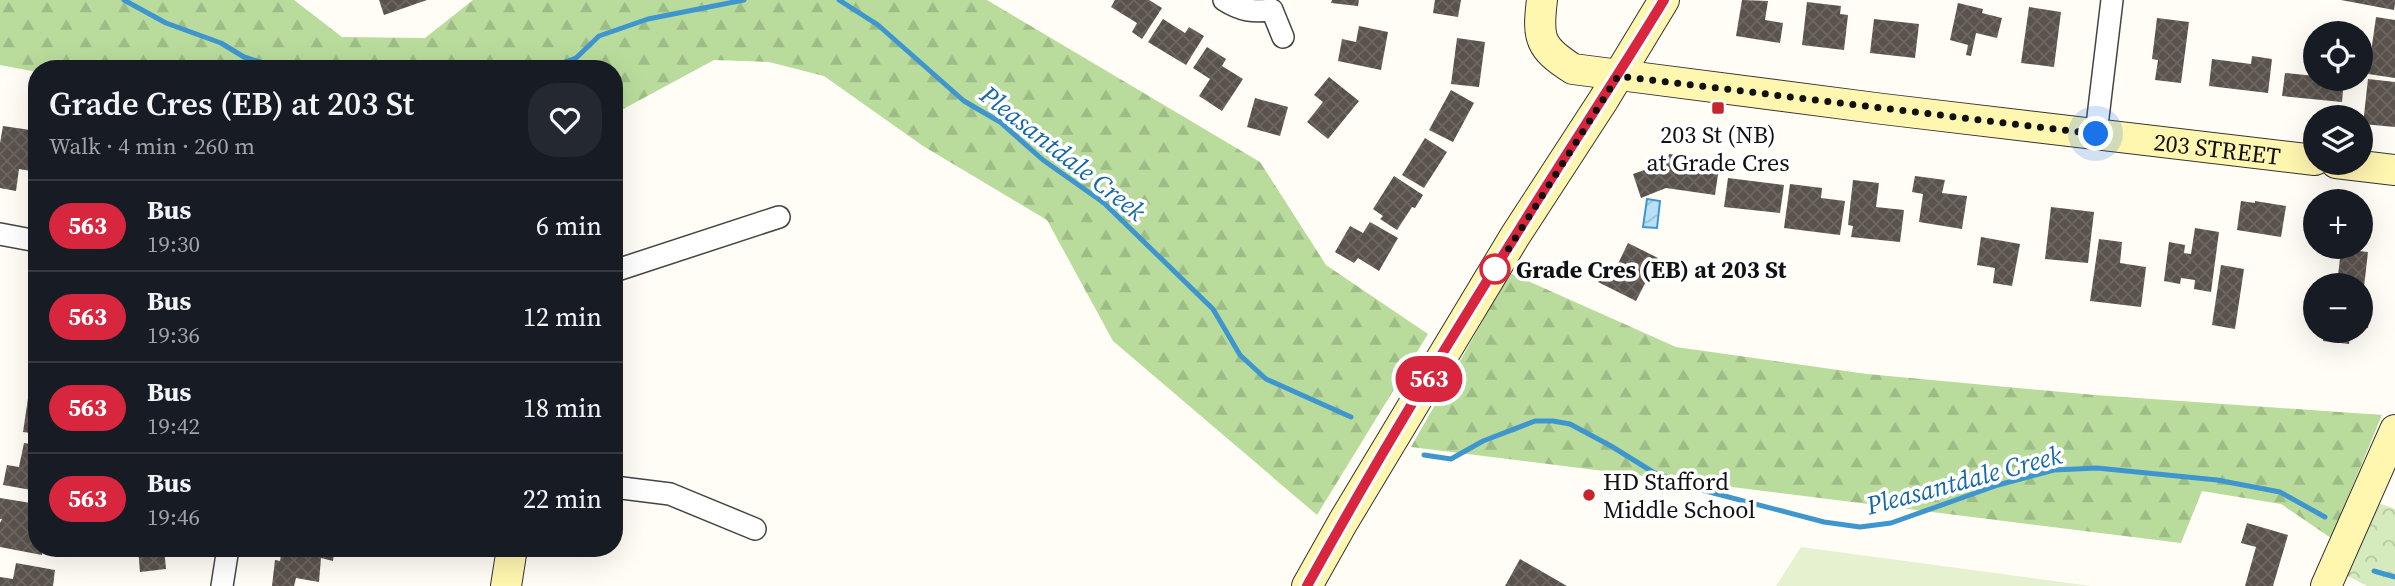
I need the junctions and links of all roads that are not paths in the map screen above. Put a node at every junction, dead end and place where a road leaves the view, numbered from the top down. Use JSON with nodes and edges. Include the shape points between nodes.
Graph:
{"nodes":[{"id":1,"x":1224,"y":0,"type":"edge"},
{"id":2,"x":1542,"y":0,"type":"edge"},
{"id":3,"x":1664,"y":0,"type":"edge"},
{"id":4,"x":2112,"y":0,"type":"edge"},
{"id":5,"x":1277,"y":5,"type":"edge"},
{"id":6,"x":1283,"y":37,"type":"dead end"},
{"id":7,"x":1618,"y":76,"type":"junction"},
{"id":8,"x":2096,"y":134,"type":"junction"},
{"id":9,"x":2303,"y":159,"type":"edge"},
{"id":10,"x":2373,"y":167,"type":"edge"},
{"id":11,"x":2395,"y":170,"type":"edge"},
{"id":12,"x":779,"y":217,"type":"dead end"},
{"id":13,"x":0,"y":234,"type":"edge"},
{"id":14,"x":28,"y":239,"type":"edge"},
{"id":15,"x":623,"y":268,"type":"edge"},
{"id":16,"x":2395,"y":430,"type":"edge"},
{"id":17,"x":623,"y":488,"type":"edge"},
{"id":18,"x":755,"y":529,"type":"dead end"},
{"id":19,"x":227,"y":557,"type":"edge"},
{"id":20,"x":511,"y":557,"type":"edge"},
{"id":21,"x":222,"y":586,"type":"edge"},
{"id":22,"x":506,"y":586,"type":"edge"},
{"id":23,"x":1307,"y":586,"type":"edge"},
{"id":24,"x":2326,"y":586,"type":"edge"}],
"edges":[{"from":1,"to":5,"type":"street","via":[[1253,12]]},
{"from":2,"to":7,"type":"street","name":"203 STREET","via":[[1541,40],[1555,57],[1573,69]]},
{"from":3,"to":7,"type":"street"},
{"from":4,"to":8,"type":"street"},
{"from":5,"to":6,"type":"street"},
{"from":7,"to":8,"type":"street","name":"203 STREET"},
{"from":7,"to":23,"type":"street","via":[[1515,236]]},
{"from":8,"to":9,"type":"street","name":"203 STREET"},
{"from":10,"to":11,"type":"street"},
{"from":12,"to":15,"type":"street"},
{"from":13,"to":14,"type":"street"},
{"from":16,"to":24,"type":"street"},
{"from":17,"to":18,"type":"street","via":[[670,494]]},
{"from":19,"to":21,"type":"street"},
{"from":20,"to":22,"type":"street"}]}
